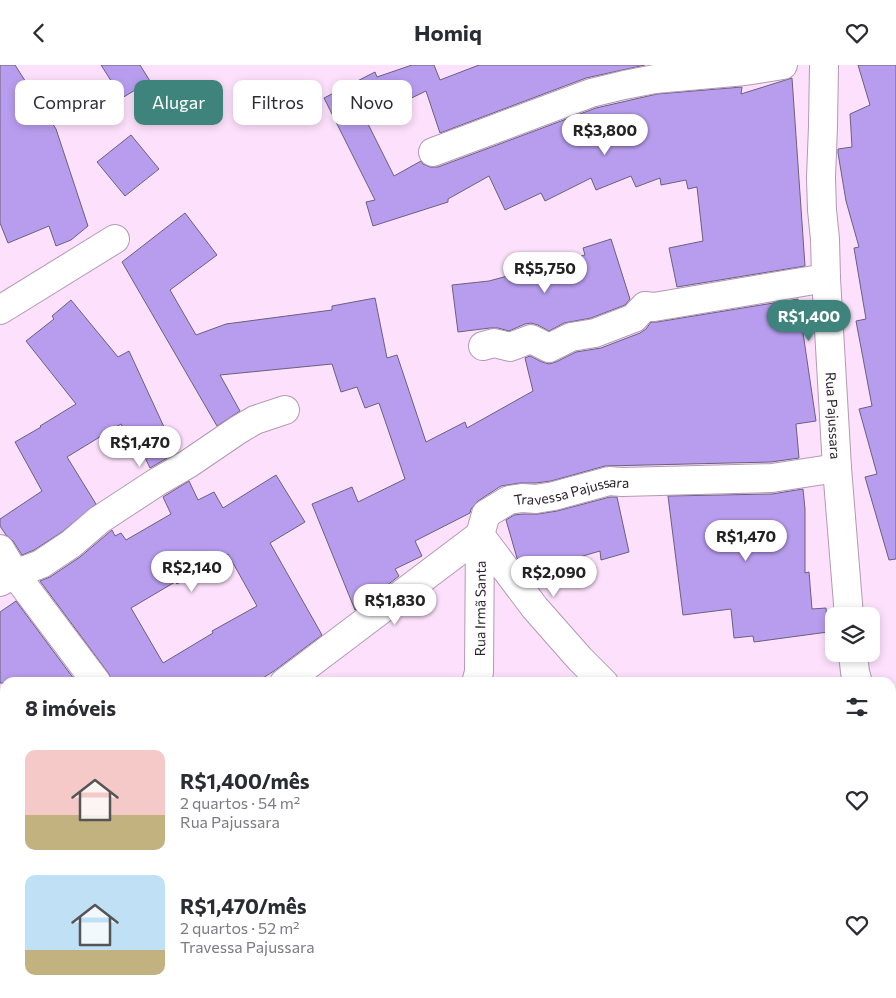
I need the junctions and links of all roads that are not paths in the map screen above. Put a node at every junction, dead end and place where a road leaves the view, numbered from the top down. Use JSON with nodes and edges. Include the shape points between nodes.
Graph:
{"nodes":[{"id":1,"x":783,"y":65,"type":"edge"},
{"id":2,"x":824,"y":65,"type":"edge"},
{"id":3,"x":432,"y":152,"type":"dead end"},
{"id":4,"x":115,"y":239,"type":"dead end"},
{"id":5,"x":826,"y":278,"type":"junction"},
{"id":6,"x":0,"y":310,"type":"edge"},
{"id":7,"x":483,"y":346,"type":"dead end"},
{"id":8,"x":284,"y":410,"type":"dead end"},
{"id":9,"x":837,"y":468,"type":"junction"},
{"id":10,"x":480,"y":535,"type":"junction"},
{"id":11,"x":0,"y":549,"type":"edge"},
{"id":12,"x":8,"y":578,"type":"edge"},
{"id":13,"x":848,"y":607,"type":"edge"},
{"id":14,"x":854,"y":662,"type":"edge"},
{"id":15,"x":92,"y":677,"type":"edge"},
{"id":16,"x":292,"y":677,"type":"edge"},
{"id":17,"x":477,"y":677,"type":"edge"},
{"id":18,"x":598,"y":677,"type":"edge"},
{"id":19,"x":856,"y":677,"type":"edge"}],
"edges":[{"from":1,"to":3,"type":"street","via":[[655,79],[591,93]]},
{"from":2,"to":5,"type":"street","name":"Rua Pajussara","via":[[821,178]]},
{"from":4,"to":6,"type":"street"},
{"from":5,"to":7,"type":"street","via":[[645,306],[634,318],[549,347],[532,339],[510,347],[494,343]]},
{"from":5,"to":9,"type":"street","name":"Rua Pajussara"},
{"from":8,"to":12,"type":"street","via":[[255,419],[99,520],[41,564]]},
{"from":9,"to":10,"type":"street","name":"Travessa Pajussara","via":[[772,477],[608,481],[545,498],[509,500],[486,514]]},
{"from":9,"to":13,"type":"street","name":"Rua Pajussara"},
{"from":10,"to":16,"type":"street"},
{"from":10,"to":17,"type":"street","name":"Rua Irmã Santa"},
{"from":10,"to":18,"type":"street","via":[[535,608]]},
{"from":11,"to":12,"type":"street"},
{"from":12,"to":15,"type":"street"},
{"from":14,"to":19,"type":"street"}]}
